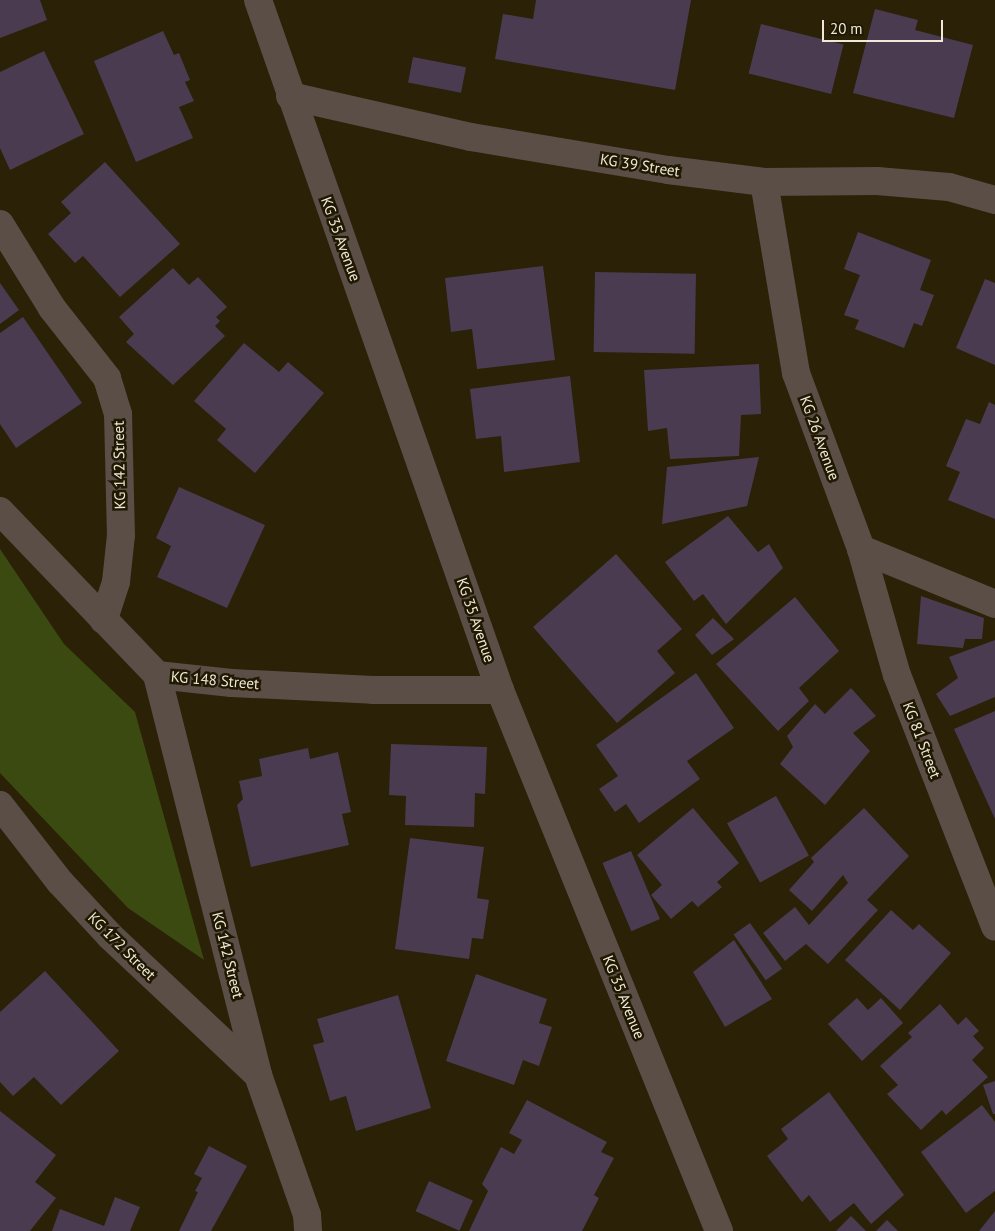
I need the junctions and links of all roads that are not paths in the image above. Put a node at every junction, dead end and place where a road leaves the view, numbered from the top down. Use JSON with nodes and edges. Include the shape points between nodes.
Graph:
{"nodes":[{"id":1,"x":258,"y":0,"type":"edge"},
{"id":2,"x":290,"y":96,"type":"junction"},
{"id":3,"x":764,"y":182,"type":"junction"},
{"id":4,"x":995,"y":200,"type":"edge"},
{"id":5,"x":0,"y":224,"type":"edge"},
{"id":6,"x":0,"y":511,"type":"edge"},
{"id":7,"x":861,"y":549,"type":"junction"},
{"id":8,"x":995,"y":604,"type":"edge"},
{"id":9,"x":104,"y":620,"type":"junction"},
{"id":10,"x":157,"y":675,"type":"junction"},
{"id":11,"x":500,"y":690,"type":"junction"},
{"id":12,"x":0,"y":805,"type":"edge"},
{"id":13,"x":995,"y":927,"type":"edge"},
{"id":14,"x":258,"y":1075,"type":"junction"},
{"id":15,"x":308,"y":1231,"type":"edge"},
{"id":16,"x":720,"y":1231,"type":"edge"}],
"edges":[{"from":1,"to":2,"type":"street","name":"KG 35 Avenue"},
{"from":2,"to":3,"type":"street","name":"KG 39 Street","via":[[471,137]]},
{"from":2,"to":11,"type":"street","name":"KG 35 Avenue"},
{"from":3,"to":4,"type":"street","name":"KG 39 Street","via":[[877,181],[949,187]]},
{"from":3,"to":7,"type":"street","name":"KG 26 Avenue","via":[[796,373]]},
{"from":5,"to":9,"type":"street","name":"KG 142 Street","via":[[52,308],[107,378],[118,414],[121,536],[116,582]]},
{"from":6,"to":9,"type":"street","name":"KG 148 Street"},
{"from":7,"to":8,"type":"street"},
{"from":7,"to":13,"type":"street","name":"KG 81 Street","via":[[897,676]]},
{"from":9,"to":10,"type":"street","name":"KG 148 Street"},
{"from":10,"to":11,"type":"street","name":"KG 148 Street","via":[[232,683],[373,690]]},
{"from":10,"to":14,"type":"street","name":"KG 142 Street"},
{"from":11,"to":16,"type":"street","name":"KG 35 Avenue"},
{"from":12,"to":14,"type":"street","name":"KG 172 Street","via":[[60,882],[110,936]]},
{"from":14,"to":15,"type":"street","name":"KG 142 Street","via":[[307,1215]]}]}
